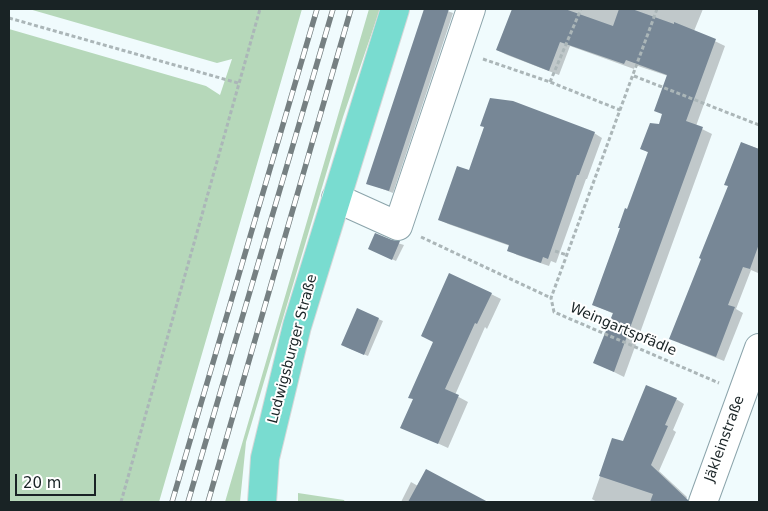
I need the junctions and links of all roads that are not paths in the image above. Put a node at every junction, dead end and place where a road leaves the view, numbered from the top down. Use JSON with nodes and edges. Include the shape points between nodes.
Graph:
{"nodes":[{"id":1,"x":395,"y":9,"type":"edge"},
{"id":2,"x":471,"y":9,"type":"edge"},
{"id":3,"x":336,"y":198,"type":"junction"},
{"id":4,"x":759,"y":348,"type":"edge"},
{"id":5,"x":262,"y":502,"type":"edge"},
{"id":6,"x":702,"y":502,"type":"edge"}],
"edges":[{"from":1,"to":3,"type":"main road","name":"Ludwigsburger Straße"},
{"from":2,"to":3,"type":"street","via":[[398,226]]},
{"from":3,"to":5,"type":"main road","name":"Ludwigsburger Straße","via":[[297,326],[265,458]]},
{"from":4,"to":6,"type":"street","name":"Jäkleinstraße"}]}
